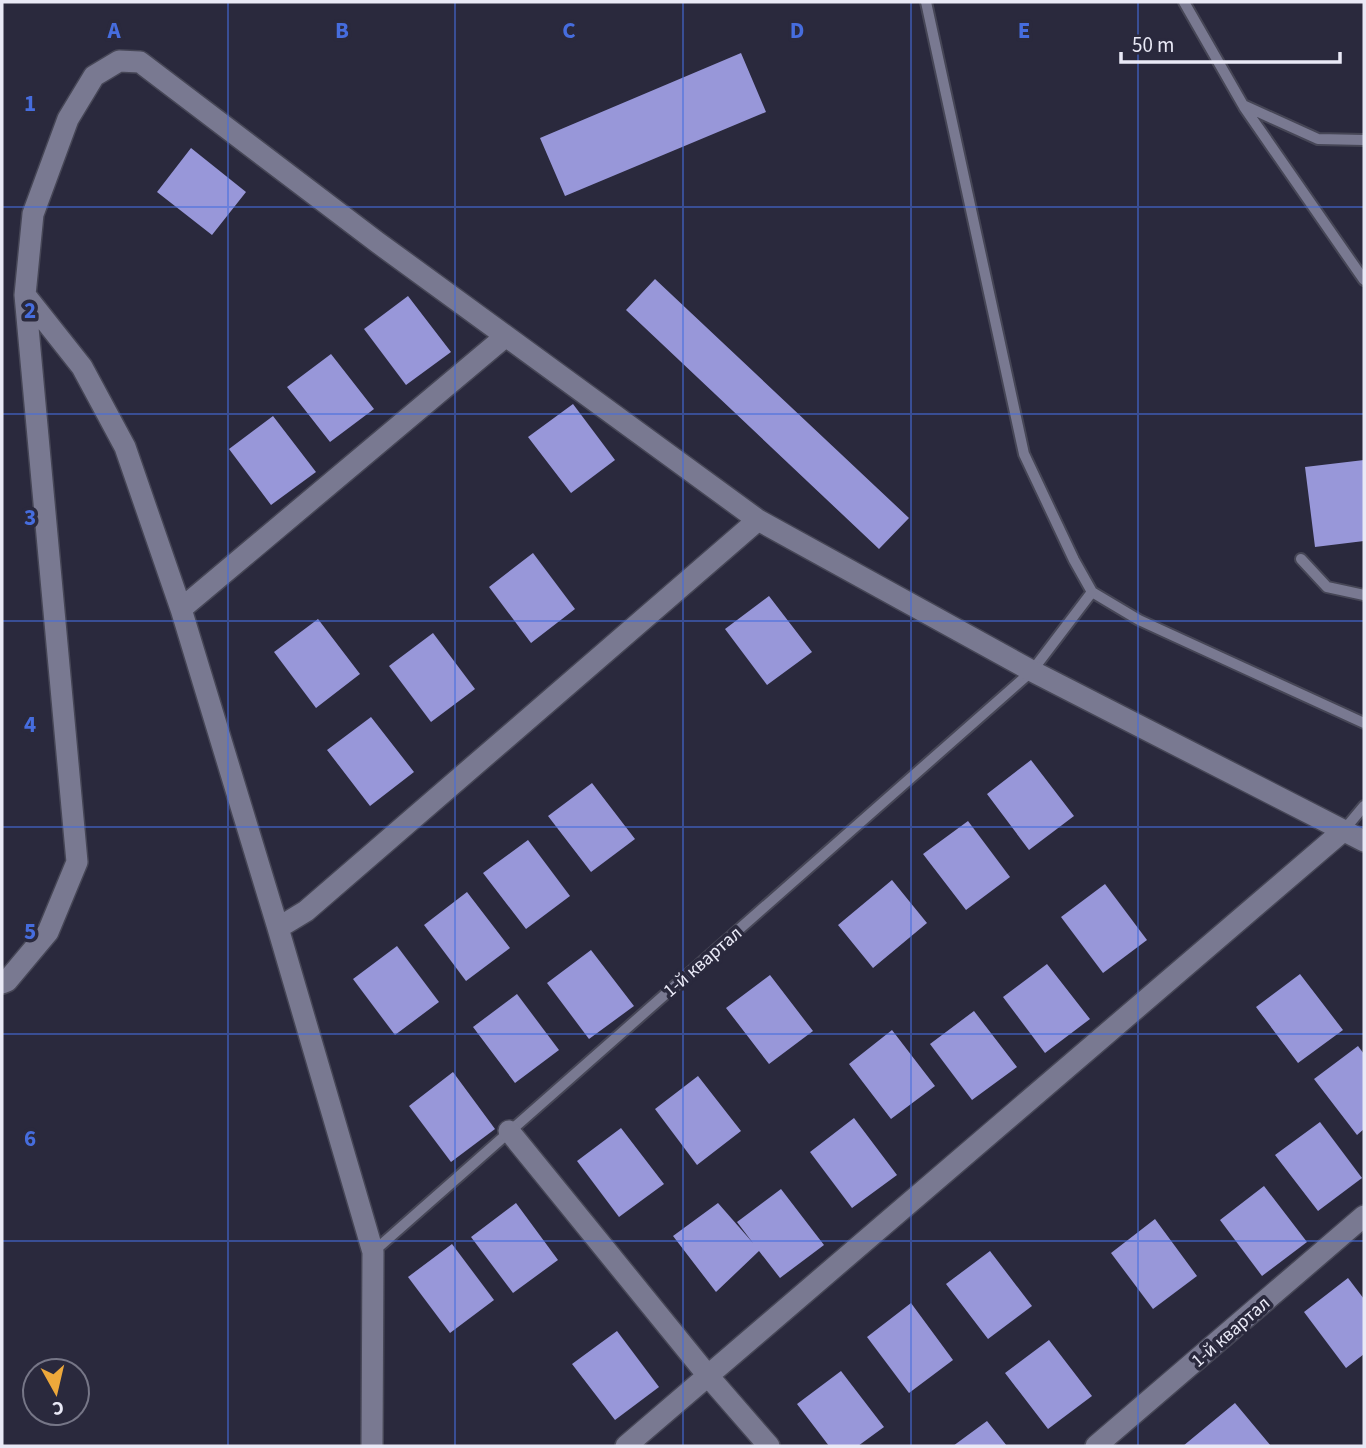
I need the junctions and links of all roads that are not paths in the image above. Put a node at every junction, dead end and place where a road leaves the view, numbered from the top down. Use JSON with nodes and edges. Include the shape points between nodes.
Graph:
{"nodes":[{"id":1,"x":926,"y":2,"type":"edge"},
{"id":2,"x":1184,"y":2,"type":"edge"},
{"id":3,"x":1243,"y":105,"type":"junction"},
{"id":4,"x":1364,"y":140,"type":"edge"},
{"id":5,"x":1364,"y":280,"type":"edge"},
{"id":6,"x":25,"y":295,"type":"junction"},
{"id":7,"x":506,"y":337,"type":"junction"},
{"id":8,"x":758,"y":520,"type":"junction"},
{"id":9,"x":1301,"y":559,"type":"dead end"},
{"id":10,"x":1092,"y":592,"type":"junction"},
{"id":11,"x":1364,"y":595,"type":"edge"},
{"id":12,"x":181,"y":609,"type":"junction"},
{"id":13,"x":1032,"y":671,"type":"junction"},
{"id":14,"x":1364,"y":723,"type":"edge"},
{"id":15,"x":1364,"y":806,"type":"edge"},
{"id":16,"x":1345,"y":830,"type":"junction"},
{"id":17,"x":1364,"y":841,"type":"edge"},
{"id":18,"x":278,"y":928,"type":"junction"},
{"id":19,"x":2,"y":983,"type":"edge"},
{"id":20,"x":509,"y":1131,"type":"junction"},
{"id":21,"x":1364,"y":1216,"type":"edge"},
{"id":22,"x":373,"y":1252,"type":"junction"},
{"id":23,"x":709,"y":1377,"type":"junction"},
{"id":24,"x":372,"y":1446,"type":"edge"},
{"id":25,"x":626,"y":1446,"type":"edge"},
{"id":26,"x":769,"y":1446,"type":"edge"},
{"id":27,"x":1096,"y":1446,"type":"edge"}],
"edges":[{"from":1,"to":10,"type":"lane","via":[[1024,454]]},
{"from":2,"to":3,"type":"lane"},
{"from":3,"to":4,"type":"lane","via":[[1318,139]]},
{"from":3,"to":5,"type":"lane"},
{"from":6,"to":7,"type":"street","via":[[33,214],[68,119],[94,76],[119,61],[141,62]]},
{"from":6,"to":12,"type":"street","via":[[82,368],[125,447]]},
{"from":6,"to":19,"type":"street","via":[[77,862],[48,932]]},
{"from":7,"to":8,"type":"street"},
{"from":7,"to":12,"type":"street"},
{"from":8,"to":13,"type":"street"},
{"from":8,"to":18,"type":"street","via":[[306,911]]},
{"from":9,"to":11,"type":"lane","via":[[1327,587]]},
{"from":10,"to":13,"type":"lane","name":"1-й квартал"},
{"from":10,"to":14,"type":"lane","via":[[1139,620]]},
{"from":12,"to":18,"type":"street"},
{"from":13,"to":16,"type":"street"},
{"from":13,"to":20,"type":"lane","name":"1-й квартал"},
{"from":15,"to":16,"type":"lane"},
{"from":16,"to":17,"type":"street"},
{"from":16,"to":23,"type":"street"},
{"from":18,"to":22,"type":"street"},
{"from":20,"to":22,"type":"lane","name":"1-й квартал"},
{"from":20,"to":23,"type":"street"},
{"from":21,"to":27,"type":"street","name":"1-й квартал"},
{"from":22,"to":24,"type":"street"},
{"from":23,"to":25,"type":"street"},
{"from":23,"to":26,"type":"street"}]}
